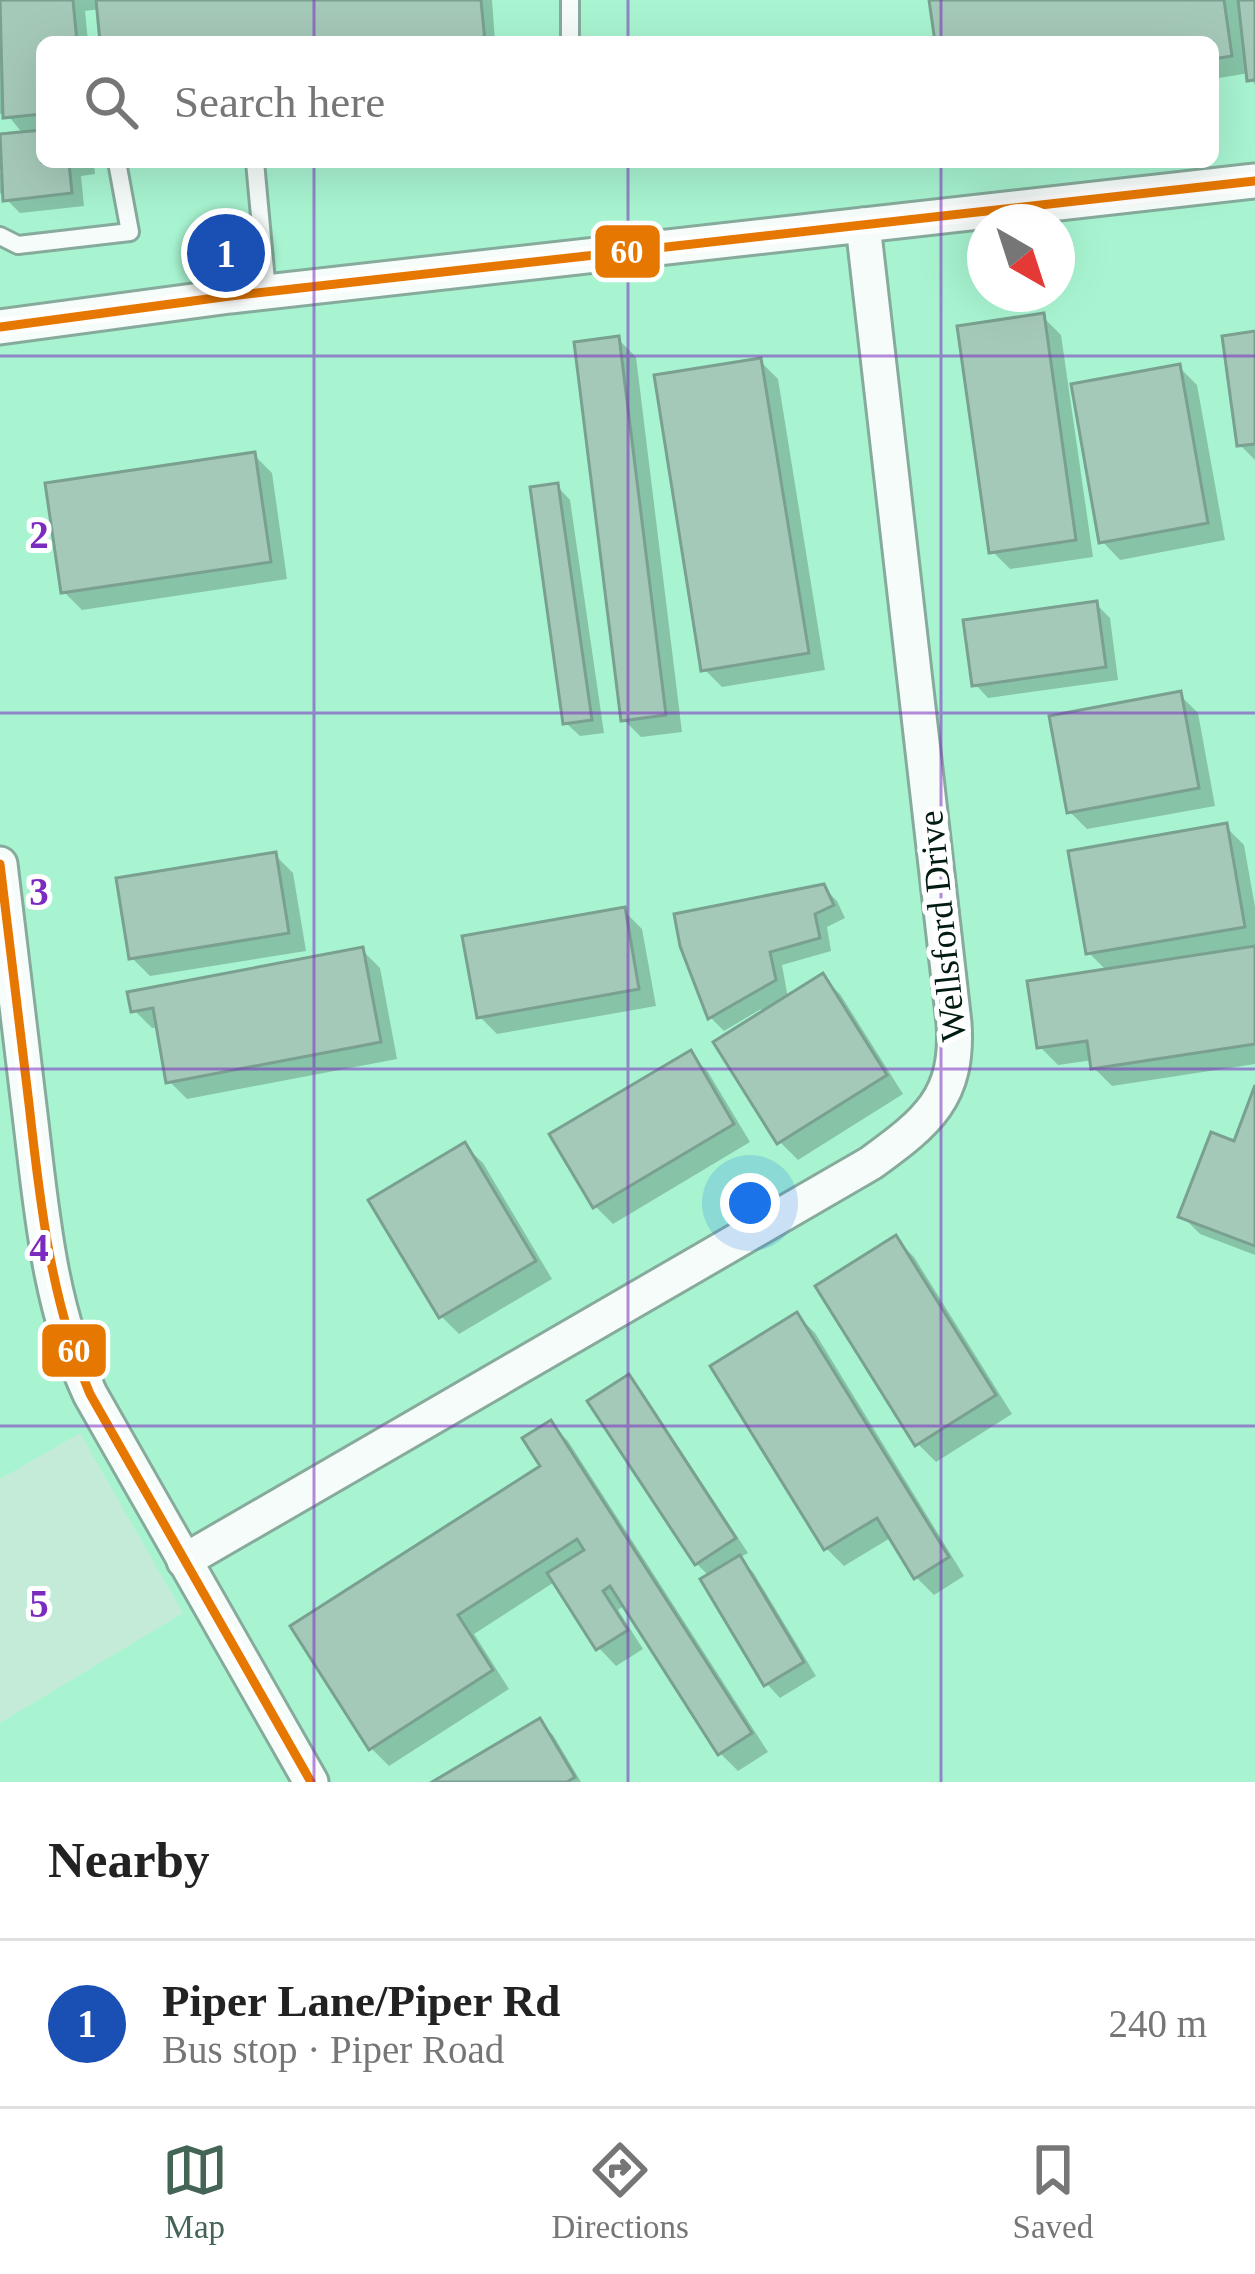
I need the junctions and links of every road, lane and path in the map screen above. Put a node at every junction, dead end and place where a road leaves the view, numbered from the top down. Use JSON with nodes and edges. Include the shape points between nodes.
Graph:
{"nodes":[{"id":1,"x":570,"y":0,"type":"edge"},
{"id":2,"x":570,"y":36,"type":"edge"},
{"id":3,"x":118,"y":168,"type":"edge"},
{"id":4,"x":256,"y":168,"type":"edge"},
{"id":5,"x":1255,"y":182,"type":"edge"},
{"id":6,"x":863,"y":225,"type":"junction"},
{"id":7,"x":0,"y":236,"type":"edge"},
{"id":8,"x":267,"y":292,"type":"junction"},
{"id":9,"x":0,"y":327,"type":"edge"},
{"id":10,"x":0,"y":864,"type":"edge"},
{"id":11,"x":184,"y":1561,"type":"junction"},
{"id":12,"x":311,"y":1782,"type":"edge"}],
"edges":[{"from":1,"to":2,"type":"lane"},
{"from":3,"to":7,"type":"lane","via":[[130,232],[18,245]]},
{"from":4,"to":8,"type":"lane"},
{"from":5,"to":6,"type":"street"},
{"from":6,"to":8,"type":"street"},
{"from":6,"to":11,"type":"street","name":"Wellsford Drive","via":[[954,1023],[950,1083],[934,1112],[871,1162]]},
{"from":8,"to":9,"type":"street"},
{"from":10,"to":11,"type":"street","via":[[61,1317],[89,1394]]},
{"from":11,"to":12,"type":"street"}]}
